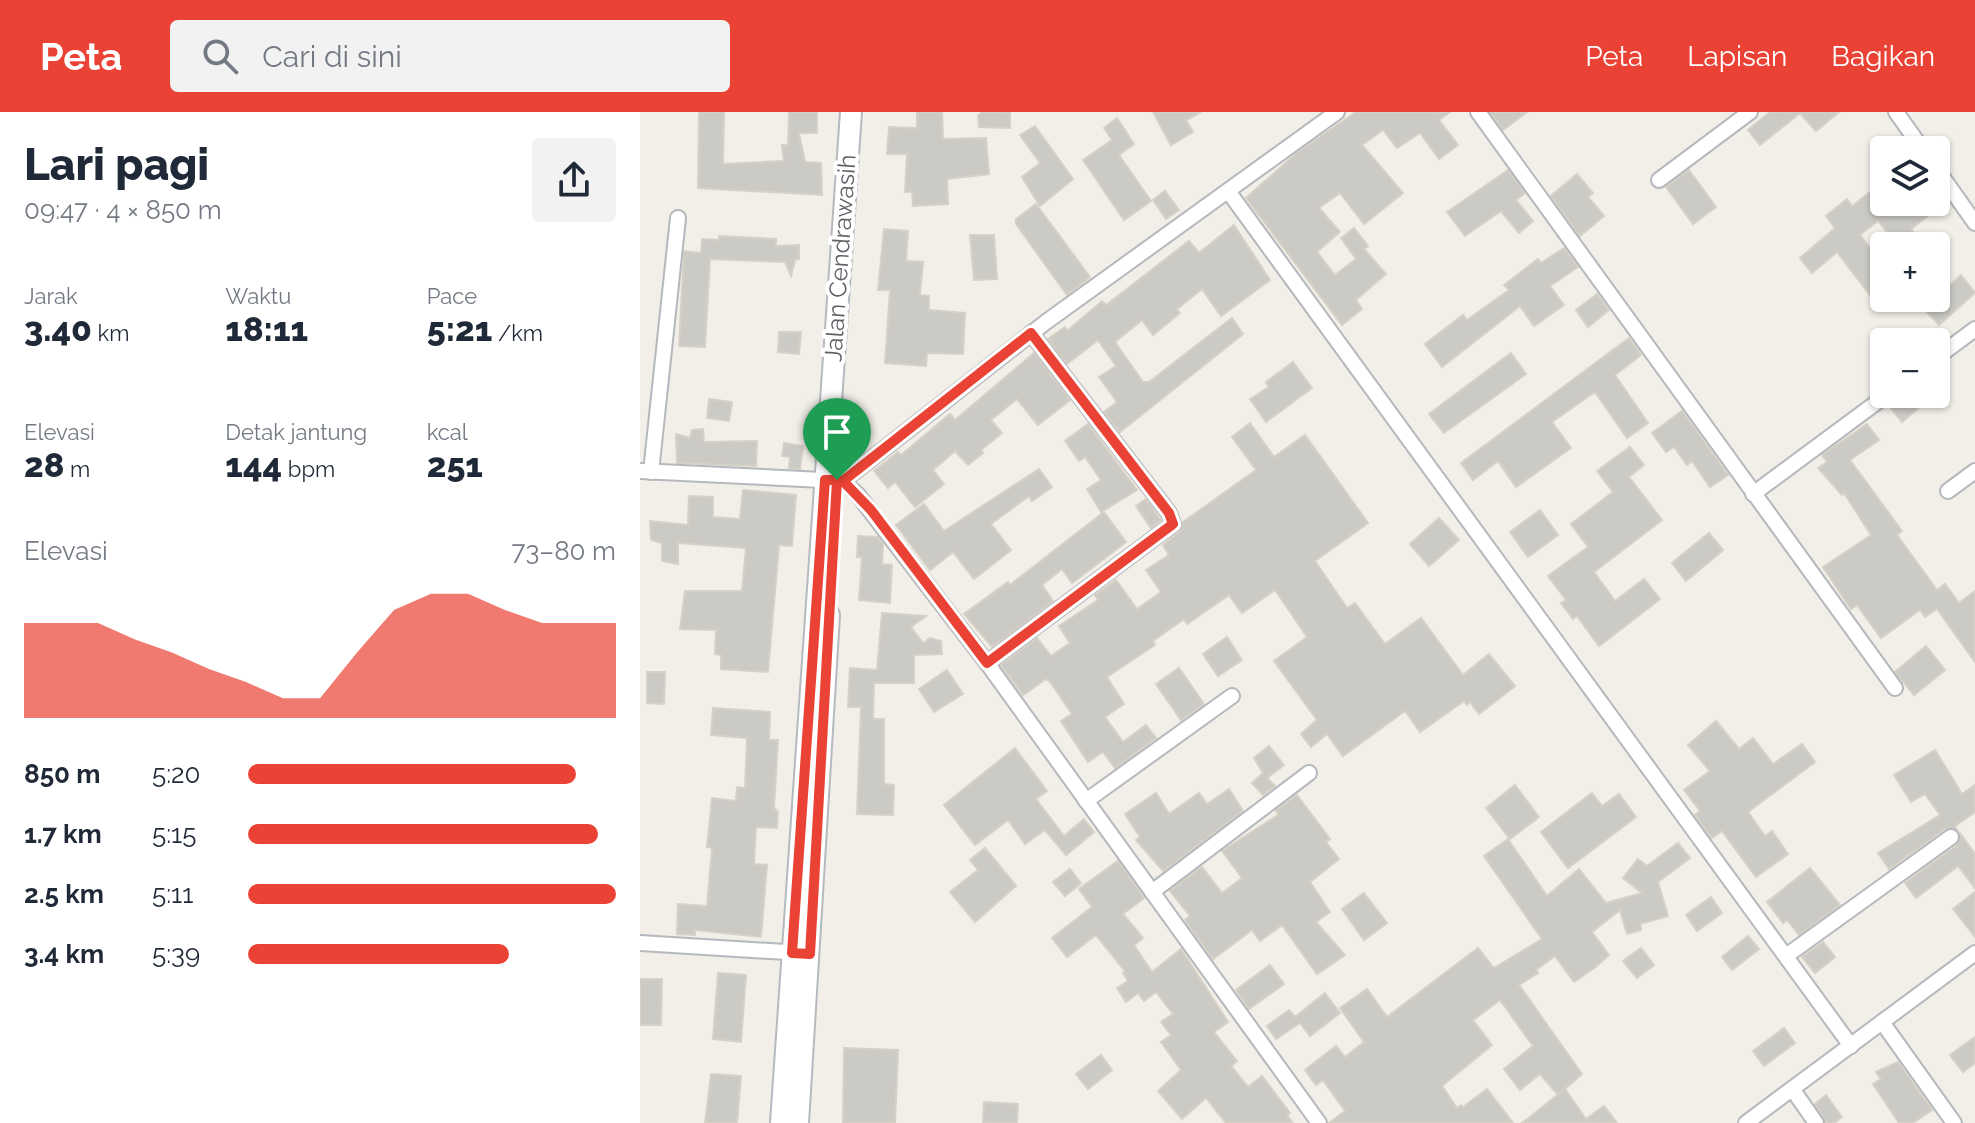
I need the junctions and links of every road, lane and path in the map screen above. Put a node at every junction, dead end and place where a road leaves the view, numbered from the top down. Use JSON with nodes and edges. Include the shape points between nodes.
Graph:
{"nodes":[{"id":1,"x":851,"y":112,"type":"edge"},
{"id":2,"x":864,"y":112,"type":"edge"},
{"id":3,"x":1337,"y":112,"type":"edge"},
{"id":4,"x":1478,"y":112,"type":"edge"},
{"id":5,"x":1750,"y":112,"type":"edge"},
{"id":6,"x":1896,"y":112,"type":"edge"},
{"id":7,"x":1913,"y":136,"type":"edge"},
{"id":8,"x":1659,"y":180,"type":"dead end"},
{"id":9,"x":1950,"y":188,"type":"edge"},
{"id":10,"x":1228,"y":191,"type":"junction"},
{"id":11,"x":678,"y":218,"type":"dead end"},
{"id":12,"x":1975,"y":223,"type":"edge"},
{"id":13,"x":1975,"y":329,"type":"edge"},
{"id":14,"x":1031,"y":333,"type":"junction"},
{"id":15,"x":1950,"y":348,"type":"edge"},
{"id":16,"x":1870,"y":407,"type":"edge"},
{"id":17,"x":1975,"y":471,"type":"edge"},
{"id":18,"x":646,"y":472,"type":"edge"},
{"id":19,"x":835,"y":480,"type":"junction"},
{"id":20,"x":1948,"y":491,"type":"dead end"},
{"id":21,"x":1753,"y":494,"type":"junction"},
{"id":22,"x":987,"y":663,"type":"junction"},
{"id":23,"x":1895,"y":688,"type":"dead end"},
{"id":24,"x":1232,"y":696,"type":"dead end"},
{"id":25,"x":1309,"y":773,"type":"dead end"},
{"id":26,"x":1086,"y":801,"type":"junction"},
{"id":27,"x":1951,"y":837,"type":"dead end"},
{"id":28,"x":1152,"y":892,"type":"junction"},
{"id":29,"x":640,"y":943,"type":"edge"},
{"id":30,"x":801,"y":953,"type":"junction"},
{"id":31,"x":1786,"y":956,"type":"junction"},
{"id":32,"x":1973,"y":959,"type":"edge"},
{"id":33,"x":1882,"y":1022,"type":"junction"},
{"id":34,"x":1851,"y":1046,"type":"junction"},
{"id":35,"x":1793,"y":1090,"type":"junction"},
{"id":36,"x":781,"y":1123,"type":"edge"},
{"id":37,"x":798,"y":1123,"type":"edge"},
{"id":38,"x":1319,"y":1123,"type":"edge"},
{"id":39,"x":1746,"y":1123,"type":"edge"},
{"id":40,"x":1816,"y":1123,"type":"edge"},
{"id":41,"x":1954,"y":1123,"type":"edge"}],
"edges":[{"from":1,"to":19,"type":"main road","name":"Jalan Cendrawasih"},
{"from":2,"to":19,"type":"main road","name":"Jalan Cendrawasih"},
{"from":3,"to":10,"type":"street"},
{"from":4,"to":21,"type":"street"},
{"from":5,"to":8,"type":"street"},
{"from":6,"to":7,"type":"street"},
{"from":9,"to":12,"type":"street"},
{"from":10,"to":14,"type":"street"},
{"from":10,"to":31,"type":"street"},
{"from":11,"to":18,"type":"street"},
{"from":13,"to":15,"type":"street"},
{"from":14,"to":19,"type":"street"},
{"from":14,"to":22,"type":"street","via":[[1173,524]]},
{"from":16,"to":21,"type":"street"},
{"from":17,"to":20,"type":"street"},
{"from":18,"to":19,"type":"street"},
{"from":19,"to":22,"type":"street","via":[[871,510]]},
{"from":19,"to":30,"type":"main road","name":"Jalan Cendrawasih"},
{"from":21,"to":23,"type":"street"},
{"from":22,"to":26,"type":"street"},
{"from":24,"to":26,"type":"street"},
{"from":25,"to":28,"type":"street"},
{"from":26,"to":28,"type":"street"},
{"from":27,"to":31,"type":"street"},
{"from":28,"to":38,"type":"street"},
{"from":29,"to":30,"type":"street"},
{"from":30,"to":36,"type":"main road","name":"Jalan Cendrawasih"},
{"from":30,"to":37,"type":"main road","name":"Jalan Cendrawasih"},
{"from":31,"to":34,"type":"street"},
{"from":32,"to":33,"type":"street"},
{"from":33,"to":34,"type":"street"},
{"from":33,"to":41,"type":"street"},
{"from":34,"to":35,"type":"street"},
{"from":35,"to":39,"type":"street"},
{"from":35,"to":40,"type":"street"}]}
